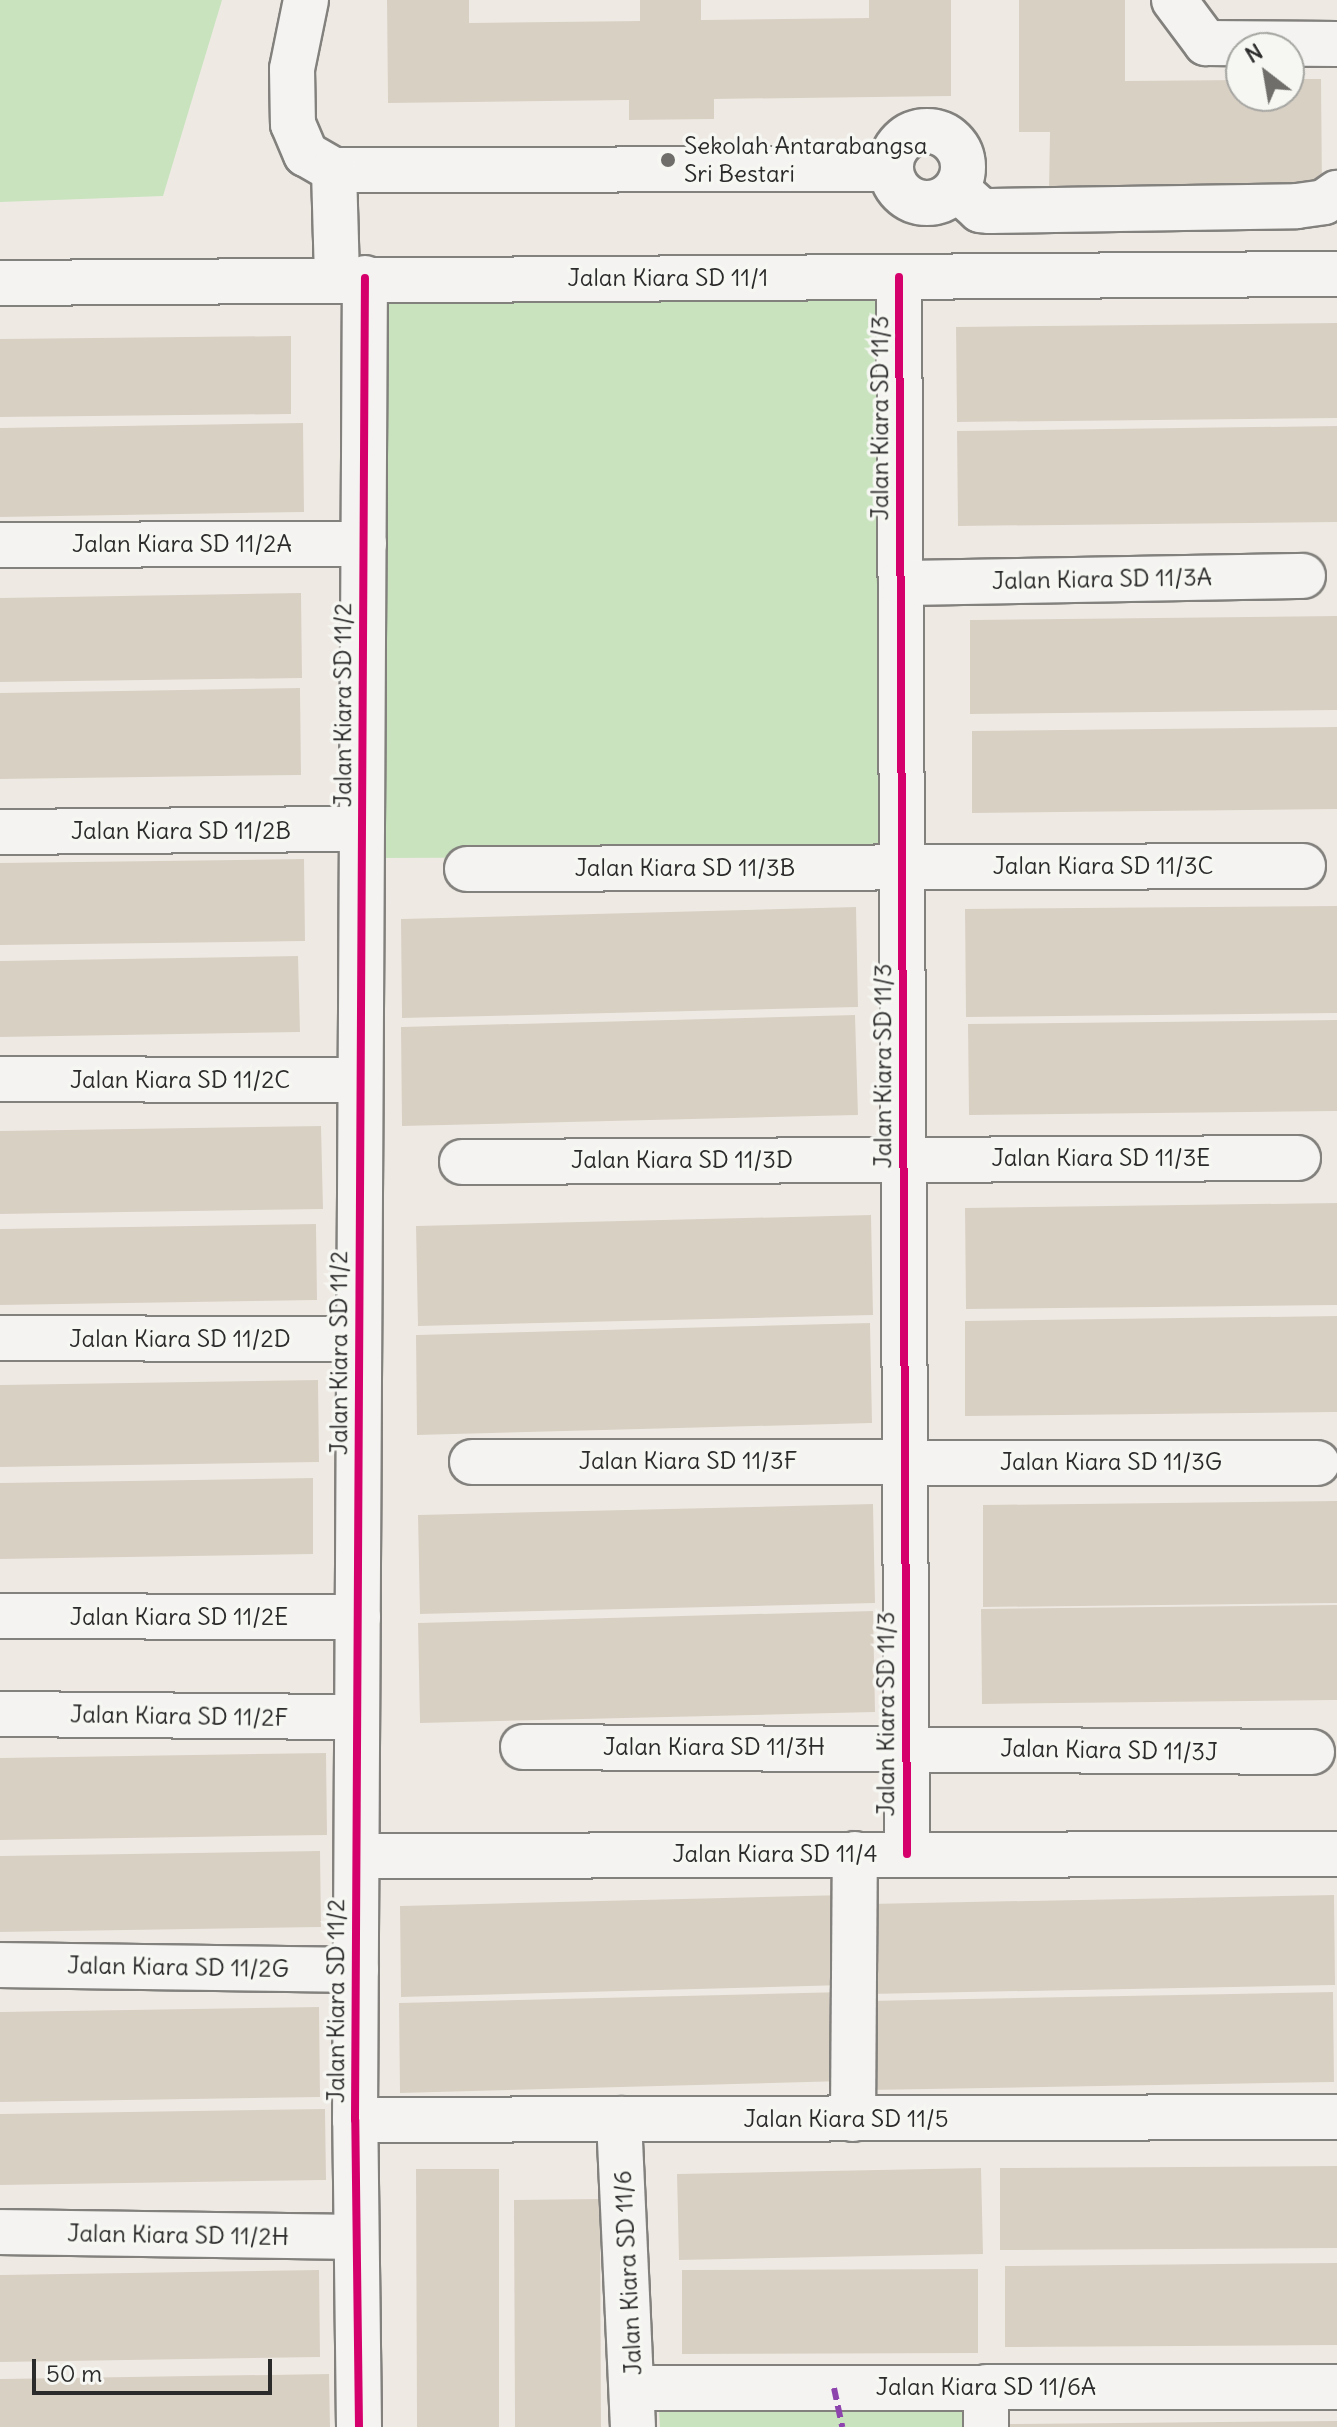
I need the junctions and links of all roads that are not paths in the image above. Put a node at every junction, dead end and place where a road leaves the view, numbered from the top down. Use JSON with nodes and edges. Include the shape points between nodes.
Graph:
{"nodes":[{"id":1,"x":306,"y":0,"type":"edge"},
{"id":2,"x":1174,"y":0,"type":"edge"},
{"id":3,"x":1337,"y":44,"type":"edge"},
{"id":4,"x":890,"y":169,"type":"junction"},
{"id":5,"x":334,"y":170,"type":"junction"},
{"id":6,"x":957,"y":189,"type":"junction"},
{"id":7,"x":1337,"y":193,"type":"edge"},
{"id":8,"x":1337,"y":274,"type":"edge"},
{"id":9,"x":899,"y":277,"type":"junction"},
{"id":10,"x":351,"y":278,"type":"junction"},
{"id":11,"x":0,"y":283,"type":"edge"},
{"id":12,"x":364,"y":544,"type":"junction"},
{"id":13,"x":0,"y":545,"type":"edge"},
{"id":14,"x":1303,"y":576,"type":"dead end"},
{"id":15,"x":901,"y":583,"type":"junction"},
{"id":16,"x":362,"y":829,"type":"junction"},
{"id":17,"x":0,"y":832,"type":"edge"},
{"id":18,"x":1303,"y":866,"type":"dead end"},
{"id":19,"x":902,"y":867,"type":"junction"},
{"id":20,"x":467,"y":869,"type":"dead end"},
{"id":21,"x":0,"y":1079,"type":"edge"},
{"id":22,"x":360,"y":1080,"type":"junction"},
{"id":23,"x":903,"y":1158,"type":"junction"},
{"id":24,"x":1298,"y":1158,"type":"dead end"},
{"id":25,"x":462,"y":1162,"type":"dead end"},
{"id":26,"x":0,"y":1338,"type":"edge"},
{"id":27,"x":359,"y":1339,"type":"junction"},
{"id":28,"x":905,"y":1461,"type":"junction"},
{"id":29,"x":472,"y":1462,"type":"dead end"},
{"id":30,"x":1317,"y":1463,"type":"dead end"},
{"id":31,"x":0,"y":1616,"type":"edge"},
{"id":32,"x":358,"y":1617,"type":"junction"},
{"id":33,"x":0,"y":1714,"type":"edge"},
{"id":34,"x":357,"y":1717,"type":"junction"},
{"id":35,"x":523,"y":1747,"type":"dead end"},
{"id":36,"x":906,"y":1748,"type":"junction"},
{"id":37,"x":1312,"y":1752,"type":"dead end"},
{"id":38,"x":855,"y":1854,"type":"junction"},
{"id":39,"x":907,"y":1854,"type":"junction"},
{"id":40,"x":1337,"y":1854,"type":"edge"},
{"id":41,"x":357,"y":1856,"type":"junction"},
{"id":42,"x":0,"y":1965,"type":"edge"},
{"id":43,"x":356,"y":1970,"type":"junction"},
{"id":44,"x":1337,"y":2117,"type":"edge"},
{"id":45,"x":619,"y":2119,"type":"junction"},
{"id":46,"x":853,"y":2119,"type":"junction"},
{"id":47,"x":355,"y":2120,"type":"junction"},
{"id":48,"x":0,"y":2232,"type":"edge"},
{"id":49,"x":356,"y":2237,"type":"junction"},
{"id":50,"x":1337,"y":2387,"type":"edge"},
{"id":51,"x":986,"y":2407,"type":"edge"},
{"id":52,"x":634,"y":2408,"type":"edge"},
{"id":53,"x":359,"y":2427,"type":"edge"}],
"edges":[{"from":1,"to":5,"type":"street","via":[[293,57],[293,124],[306,154]]},
{"from":2,"to":3,"type":"street","via":[[1206,43]]},
{"from":4,"to":5,"type":"street"},
{"from":4,"to":6,"type":"street","via":[[900,193],[923,204],[947,198]]},
{"from":4,"to":6,"type":"street","via":[[898,146],[919,132],[932,131],[944,135],[961,153],[964,165]]},
{"from":5,"to":10,"type":"street","name":"Jalan Kiara SD 11/2"},
{"from":6,"to":7,"type":"street","via":[[980,210],[990,211],[1283,207],[1324,202]]},
{"from":8,"to":9,"type":"street","name":"Jalan Kiara SD 11/1"},
{"from":9,"to":10,"type":"street","name":"Jalan Kiara SD 11/1"},
{"from":9,"to":15,"type":"street","name":"Jalan Kiara SD 11/3"},
{"from":10,"to":11,"type":"street","name":"Jalan Kiara SD 11/1"},
{"from":10,"to":12,"type":"street","name":"Jalan Kiara SD 11/2"},
{"from":12,"to":13,"type":"street","name":"Jalan Kiara SD 11/2A"},
{"from":12,"to":16,"type":"street","name":"Jalan Kiara SD 11/2"},
{"from":14,"to":15,"type":"street","name":"Jalan Kiara SD 11/3A"},
{"from":15,"to":19,"type":"street","name":"Jalan Kiara SD 11/3"},
{"from":16,"to":17,"type":"street","name":"Jalan Kiara SD 11/2B"},
{"from":16,"to":22,"type":"street","name":"Jalan Kiara SD 11/2"},
{"from":18,"to":19,"type":"street","name":"Jalan Kiara SD 11/3C"},
{"from":19,"to":20,"type":"street","name":"Jalan Kiara SD 11/3B"},
{"from":19,"to":23,"type":"street","name":"Jalan Kiara SD 11/3"},
{"from":21,"to":22,"type":"street","name":"Jalan Kiara SD 11/2C"},
{"from":22,"to":27,"type":"street","name":"Jalan Kiara SD 11/2"},
{"from":23,"to":24,"type":"street","name":"Jalan Kiara SD 11/3E"},
{"from":23,"to":25,"type":"street","name":"Jalan Kiara SD 11/3D"},
{"from":23,"to":28,"type":"street","name":"Jalan Kiara SD 11/3"},
{"from":26,"to":27,"type":"street","name":"Jalan Kiara SD 11/2D"},
{"from":27,"to":32,"type":"street","name":"Jalan Kiara SD 11/2"},
{"from":28,"to":29,"type":"street","name":"Jalan Kiara SD 11/3F"},
{"from":28,"to":30,"type":"street","name":"Jalan Kiara SD 11/3G"},
{"from":28,"to":36,"type":"street","name":"Jalan Kiara SD 11/3"},
{"from":31,"to":32,"type":"street","name":"Jalan Kiara SD 11/2E"},
{"from":32,"to":34,"type":"street","name":"Jalan Kiara SD 11/2"},
{"from":33,"to":34,"type":"street","name":"Jalan Kiara SD 11/2F"},
{"from":34,"to":41,"type":"street","name":"Jalan Kiara SD 11/2"},
{"from":35,"to":36,"type":"street","name":"Jalan Kiara SD 11/3H"},
{"from":36,"to":37,"type":"street","name":"Jalan Kiara SD 11/3J"},
{"from":36,"to":39,"type":"street","name":"Jalan Kiara SD 11/3"},
{"from":38,"to":39,"type":"street","name":"Jalan Kiara SD 11/4"},
{"from":38,"to":41,"type":"street","name":"Jalan Kiara SD 11/4"},
{"from":38,"to":46,"type":"street"},
{"from":39,"to":40,"type":"street","name":"Jalan Kiara SD 11/4"},
{"from":41,"to":43,"type":"street","name":"Jalan Kiara SD 11/2"},
{"from":42,"to":43,"type":"street","name":"Jalan Kiara SD 11/2G"},
{"from":43,"to":47,"type":"street","name":"Jalan Kiara SD 11/2"},
{"from":44,"to":46,"type":"street","name":"Jalan Kiara SD 11/5"},
{"from":45,"to":46,"type":"street","name":"Jalan Kiara SD 11/5"},
{"from":45,"to":47,"type":"street","name":"Jalan Kiara SD 11/5"},
{"from":45,"to":52,"type":"street","name":"Jalan Kiara SD 11/6"},
{"from":47,"to":49,"type":"street","name":"Jalan Kiara SD 11/2"},
{"from":48,"to":49,"type":"street","name":"Jalan Kiara SD 11/2H"},
{"from":49,"to":53,"type":"street","name":"Jalan Kiara SD 11/2"},
{"from":50,"to":51,"type":"street","name":"Jalan Kiara SD 11/6A"},
{"from":51,"to":52,"type":"street","name":"Jalan Kiara SD 11/6A"}]}
